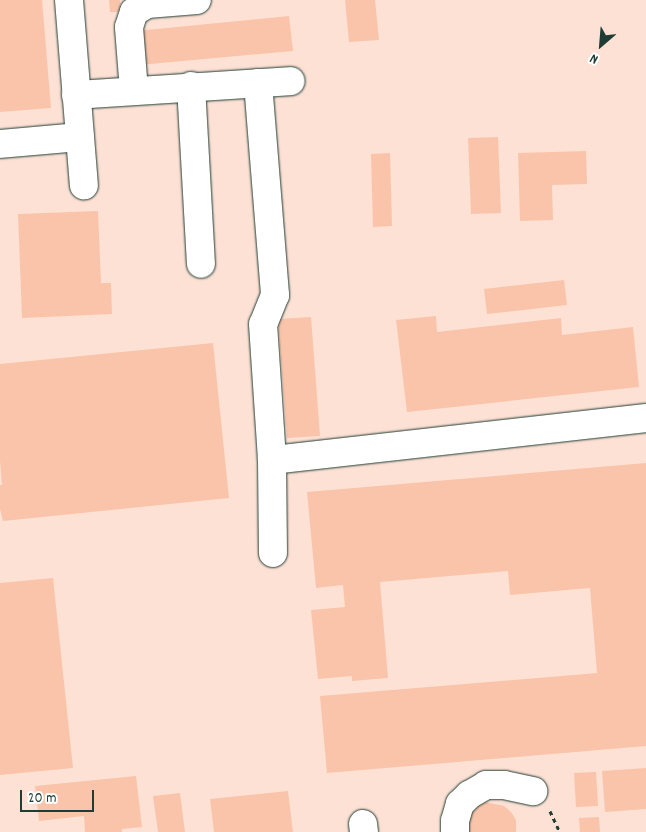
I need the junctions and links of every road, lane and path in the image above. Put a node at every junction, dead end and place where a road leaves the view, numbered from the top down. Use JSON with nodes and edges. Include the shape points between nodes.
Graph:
{"nodes":[{"id":1,"x":69,"y":0,"type":"edge"},
{"id":2,"x":197,"y":0,"type":"edge"},
{"id":3,"x":291,"y":81,"type":"dead end"},
{"id":4,"x":258,"y":83,"type":"junction"},
{"id":5,"x":191,"y":86,"type":"junction"},
{"id":6,"x":134,"y":90,"type":"junction"},
{"id":7,"x":76,"y":95,"type":"junction"},
{"id":8,"x":80,"y":137,"type":"junction"},
{"id":9,"x":0,"y":144,"type":"edge"},
{"id":10,"x":84,"y":185,"type":"dead end"},
{"id":11,"x":201,"y":264,"type":"dead end"},
{"id":12,"x":646,"y":418,"type":"edge"},
{"id":13,"x":272,"y":460,"type":"junction"},
{"id":14,"x":273,"y":553,"type":"dead end"},
{"id":15,"x":533,"y":791,"type":"dead end"},
{"id":16,"x":455,"y":832,"type":"edge"}],
"edges":[{"from":1,"to":7,"type":"lane"},
{"from":2,"to":6,"type":"lane","via":[[147,4],[134,12],[129,26]]},
{"from":3,"to":4,"type":"lane"},
{"from":4,"to":5,"type":"lane"},
{"from":4,"to":13,"type":"lane","via":[[275,295],[263,324]]},
{"from":5,"to":6,"type":"lane"},
{"from":5,"to":11,"type":"lane"},
{"from":6,"to":7,"type":"lane"},
{"from":7,"to":8,"type":"lane"},
{"from":8,"to":9,"type":"lane"},
{"from":8,"to":10,"type":"lane"},
{"from":12,"to":13,"type":"lane"},
{"from":13,"to":14,"type":"lane"},
{"from":15,"to":16,"type":"lane","via":[[504,784],[486,785],[460,804]]}]}
